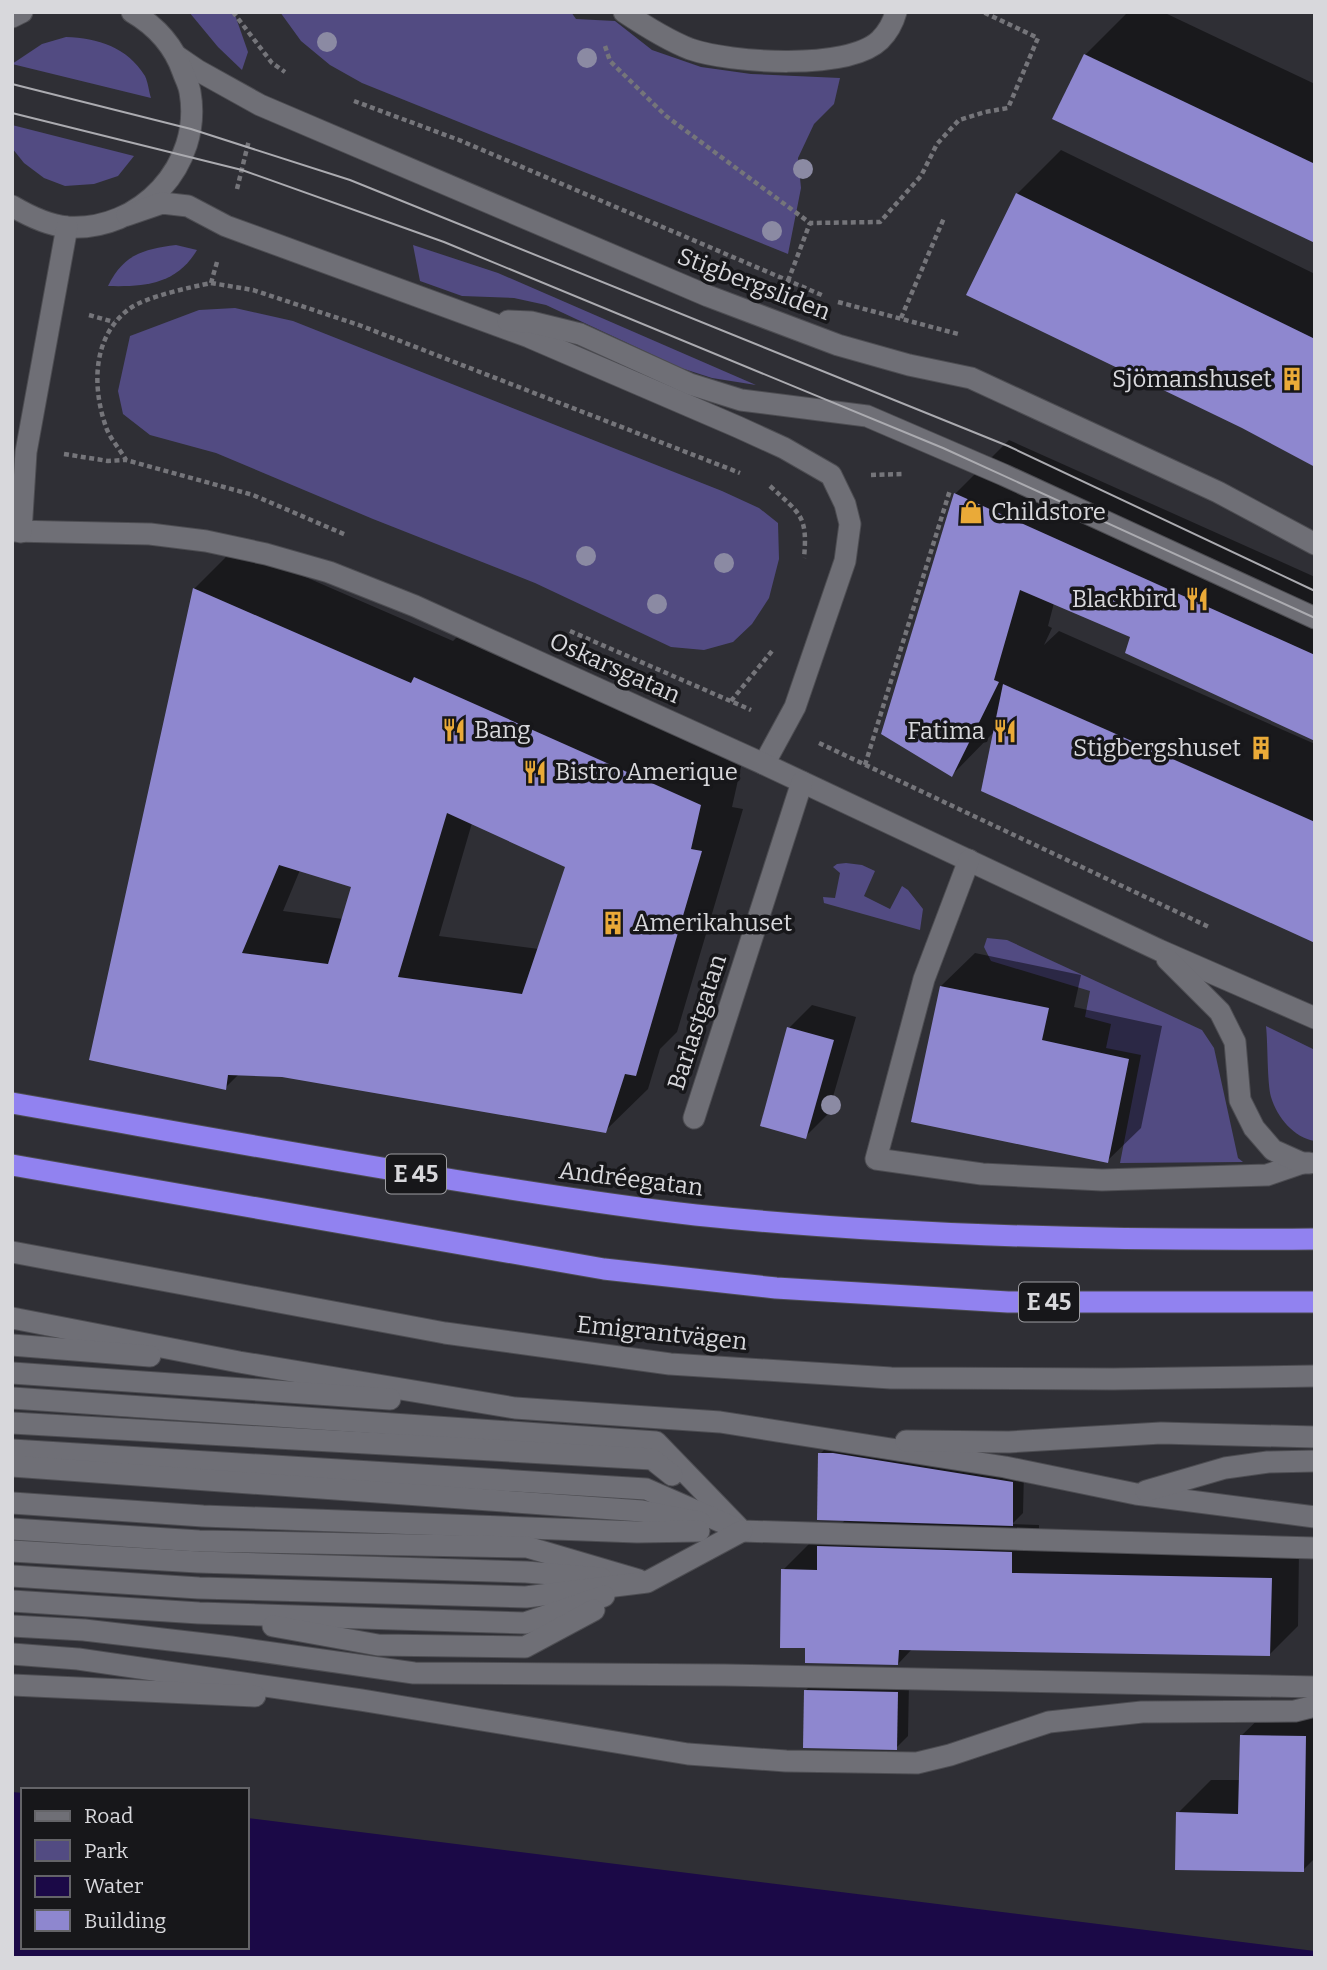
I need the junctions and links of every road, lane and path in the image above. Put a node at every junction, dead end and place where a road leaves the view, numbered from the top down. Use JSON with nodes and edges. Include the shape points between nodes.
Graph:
{"nodes":[{"id":1,"x":22,"y":12,"type":"edge"},
{"id":2,"x":132,"y":12,"type":"edge"},
{"id":3,"x":233,"y":12,"type":"edge"},
{"id":4,"x":624,"y":12,"type":"edge"},
{"id":5,"x":896,"y":12,"type":"edge"},
{"id":6,"x":983,"y":12,"type":"edge"},
{"id":7,"x":12,"y":17,"type":"edge"},
{"id":8,"x":601,"y":37,"type":"dead end"},
{"id":9,"x":178,"y":57,"type":"junction"},
{"id":10,"x":291,"y":76,"type":"dead end"},
{"id":11,"x":350,"y":100,"type":"dead end"},
{"id":12,"x":12,"y":206,"type":"edge"},
{"id":13,"x":127,"y":215,"type":"junction"},
{"id":14,"x":944,"y":218,"type":"dead end"},
{"id":15,"x":810,"y":223,"type":"junction"},
{"id":16,"x":67,"y":226,"type":"junction"},
{"id":17,"x":788,"y":281,"type":"junction"},
{"id":18,"x":211,"y":283,"type":"dead end"},
{"id":19,"x":825,"y":296,"type":"dead end"},
{"id":20,"x":837,"y":301,"type":"dead end"},
{"id":21,"x":901,"y":318,"type":"junction"},
{"id":22,"x":489,"y":321,"type":"junction"},
{"id":23,"x":114,"y":322,"type":"dead end"},
{"id":24,"x":963,"y":336,"type":"dead end"},
{"id":25,"x":26,"y":452,"type":"junction"},
{"id":26,"x":126,"y":460,"type":"junction"},
{"id":27,"x":745,"y":475,"type":"dead end"},
{"id":28,"x":952,"y":483,"type":"dead end"},
{"id":29,"x":769,"y":485,"type":"dead end"},
{"id":30,"x":17,"y":531,"type":"edge"},
{"id":31,"x":358,"y":540,"type":"dead end"},
{"id":32,"x":1315,"y":544,"type":"edge"},
{"id":33,"x":804,"y":561,"type":"dead end"},
{"id":34,"x":1315,"y":618,"type":"edge"},
{"id":35,"x":569,"y":631,"type":"dead end"},
{"id":36,"x":774,"y":646,"type":"dead end"},
{"id":37,"x":731,"y":701,"type":"junction"},
{"id":38,"x":783,"y":726,"type":"junction"},
{"id":39,"x":764,"y":764,"type":"junction"},
{"id":40,"x":865,"y":765,"type":"junction"},
{"id":41,"x":802,"y":782,"type":"junction"},
{"id":42,"x":969,"y":860,"type":"junction"},
{"id":43,"x":1215,"y":930,"type":"dead end"},
{"id":44,"x":1158,"y":950,"type":"junction"},
{"id":45,"x":1315,"y":1018,"type":"edge"},
{"id":46,"x":12,"y":1103,"type":"edge"},
{"id":47,"x":694,"y":1118,"type":"dead end"},
{"id":48,"x":1309,"y":1163,"type":"edge"},
{"id":49,"x":12,"y":1165,"type":"edge"},
{"id":50,"x":1315,"y":1239,"type":"edge"},
{"id":51,"x":12,"y":1252,"type":"edge"},
{"id":52,"x":1315,"y":1302,"type":"edge"},
{"id":53,"x":12,"y":1318,"type":"edge"},
{"id":54,"x":12,"y":1345,"type":"edge"},
{"id":55,"x":240,"y":1362,"type":"junction"},
{"id":56,"x":12,"y":1373,"type":"edge"},
{"id":57,"x":1315,"y":1376,"type":"edge"},
{"id":58,"x":12,"y":1398,"type":"edge"},
{"id":59,"x":515,"y":1408,"type":"junction"},
{"id":60,"x":12,"y":1423,"type":"edge"},
{"id":61,"x":1315,"y":1437,"type":"edge"},
{"id":62,"x":830,"y":1440,"type":"junction"},
{"id":63,"x":12,"y":1450,"type":"edge"},
{"id":64,"x":654,"y":1451,"type":"junction"},
{"id":65,"x":1315,"y":1461,"type":"edge"},
{"id":66,"x":12,"y":1466,"type":"edge"},
{"id":67,"x":1136,"y":1494,"type":"junction"},
{"id":68,"x":12,"y":1503,"type":"edge"},
{"id":69,"x":1315,"y":1508,"type":"edge"},
{"id":70,"x":1287,"y":1515,"type":"junction"},
{"id":71,"x":1315,"y":1517,"type":"edge"},
{"id":72,"x":639,"y":1521,"type":"junction"},
{"id":73,"x":12,"y":1529,"type":"edge"},
{"id":74,"x":742,"y":1531,"type":"junction"},
{"id":75,"x":1315,"y":1548,"type":"edge"},
{"id":76,"x":12,"y":1551,"type":"edge"},
{"id":77,"x":12,"y":1576,"type":"edge"},
{"id":78,"x":647,"y":1582,"type":"junction"},
{"id":79,"x":12,"y":1601,"type":"edge"},
{"id":80,"x":199,"y":1613,"type":"junction"},
{"id":81,"x":12,"y":1626,"type":"edge"},
{"id":82,"x":12,"y":1654,"type":"edge"},
{"id":83,"x":12,"y":1685,"type":"edge"},
{"id":84,"x":1315,"y":1687,"type":"edge"},
{"id":85,"x":361,"y":1700,"type":"junction"},
{"id":86,"x":1315,"y":1706,"type":"edge"}],
"edges":[{"from":1,"to":7,"type":"street"},
{"from":2,"to":9,"type":"street","name":"Stigbergsliden","via":[[164,37]]},
{"from":3,"to":10,"type":"path","via":[[272,63]]},
{"from":4,"to":5,"type":"street","via":[[692,49],[743,60],[805,61],[855,53],[879,42]]},
{"from":6,"to":15,"type":"path","via":[[1038,38],[1007,108],[960,120],[937,144],[921,176],[880,222]]},
{"from":8,"to":15,"type":"path","via":[[611,61],[666,116]]},
{"from":9,"to":13,"type":"street","name":"Stigbergsliden","via":[[190,93],[191,129],[183,155],[161,190]]},
{"from":9,"to":32,"type":"street","name":"Stigbergsliden","via":[[260,105],[708,296],[838,345],[971,378],[1218,492]]},
{"from":11,"to":17,"type":"path","via":[[497,155]]},
{"from":12,"to":16,"type":"street","name":"Stigbergsliden","via":[[35,219]]},
{"from":13,"to":16,"type":"street","name":"Stigbergsliden","via":[[98,225]]},
{"from":13,"to":22,"type":"street","name":"Stigbergsliden","via":[[162,203],[188,206],[226,226]]},
{"from":14,"to":21,"type":"path"},
{"from":15,"to":17,"type":"path"},
{"from":16,"to":25,"type":"street"},
{"from":17,"to":19,"type":"path"},
{"from":18,"to":27,"type":"path","via":[[253,290],[359,325]]},
{"from":20,"to":21,"type":"path"},
{"from":21,"to":24,"type":"path"},
{"from":22,"to":34,"type":"street","name":"Stigbergsliden","via":[[531,323],[580,334],[690,384],[741,400],[867,416]]},
{"from":22,"to":38,"type":"street","name":"Stigbergsliden","via":[[738,427],[831,475],[850,524],[845,561],[795,707]]},
{"from":23,"to":26,"type":"path","via":[[101,344],[98,396],[107,430]]},
{"from":25,"to":26,"type":"path"},
{"from":25,"to":30,"type":"street"},
{"from":26,"to":31,"type":"path","via":[[253,495]]},
{"from":28,"to":40,"type":"path"},
{"from":29,"to":33,"type":"path","via":[[801,515]]},
{"from":30,"to":39,"type":"street","name":"Oskarsgatan","via":[[150,534],[205,541],[329,572],[415,606]]},
{"from":35,"to":37,"type":"path"},
{"from":36,"to":37,"type":"path"},
{"from":37,"to":38,"type":"path"},
{"from":38,"to":39,"type":"street"},
{"from":38,"to":40,"type":"path"},
{"from":39,"to":41,"type":"street","name":"Oskarsgatan"},
{"from":40,"to":43,"type":"path"},
{"from":41,"to":42,"type":"street","name":"Oskarsgatan"},
{"from":41,"to":47,"type":"street","name":"Barlastgatan"},
{"from":42,"to":44,"type":"street","name":"Oskarsgatan"},
{"from":42,"to":48,"type":"street","via":[[924,979],[876,1160],[982,1174],[1101,1180],[1267,1175]]},
{"from":44,"to":45,"type":"street","name":"Oskarsgatan"},
{"from":44,"to":48,"type":"street","name":"Oskarsgatan","via":[[1220,1012],[1235,1042],[1240,1100],[1254,1128],[1273,1150]]},
{"from":46,"to":50,"type":"highway","name":"Andréegatan","number":"E 45","via":[[541,1194],[694,1214],[997,1237]]},
{"from":49,"to":52,"type":"highway","number":"E 45","via":[[604,1269],[776,1289],[1008,1302]]},
{"from":51,"to":57,"type":"street","name":"Emigrantvägen","via":[[445,1333],[670,1364],[891,1378]]},
{"from":53,"to":55,"type":"street"},
{"from":54,"to":55,"type":"street"},
{"from":55,"to":59,"type":"street"},
{"from":56,"to":59,"type":"street"},
{"from":58,"to":64,"type":"street"},
{"from":59,"to":62,"type":"street","via":[[720,1422]]},
{"from":60,"to":64,"type":"street"},
{"from":61,"to":62,"type":"street","via":[[1161,1433],[1009,1442]]},
{"from":62,"to":67,"type":"street","via":[[1005,1467]]},
{"from":63,"to":74,"type":"street","via":[[646,1489]]},
{"from":64,"to":74,"type":"street"},
{"from":65,"to":67,"type":"street","via":[[1225,1468]]},
{"from":66,"to":72,"type":"street"},
{"from":67,"to":70,"type":"street"},
{"from":68,"to":72,"type":"street","via":[[203,1516]]},
{"from":69,"to":70,"type":"street"},
{"from":70,"to":71,"type":"street"},
{"from":72,"to":74,"type":"street"},
{"from":73,"to":78,"type":"street","via":[[199,1541],[527,1547]]},
{"from":74,"to":75,"type":"street"},
{"from":74,"to":78,"type":"street"},
{"from":76,"to":78,"type":"street"},
{"from":77,"to":78,"type":"street","via":[[199,1588],[526,1597]]},
{"from":78,"to":80,"type":"street","via":[[525,1623]]},
{"from":78,"to":80,"type":"street","via":[[525,1647],[378,1645]]},
{"from":79,"to":80,"type":"street"},
{"from":81,"to":84,"type":"street","via":[[231,1647],[414,1673]]},
{"from":82,"to":85,"type":"street","via":[[78,1659]]},
{"from":83,"to":85,"type":"street"},
{"from":85,"to":86,"type":"street","via":[[688,1754],[917,1763],[1048,1722],[1142,1712],[1295,1712]]}]}
